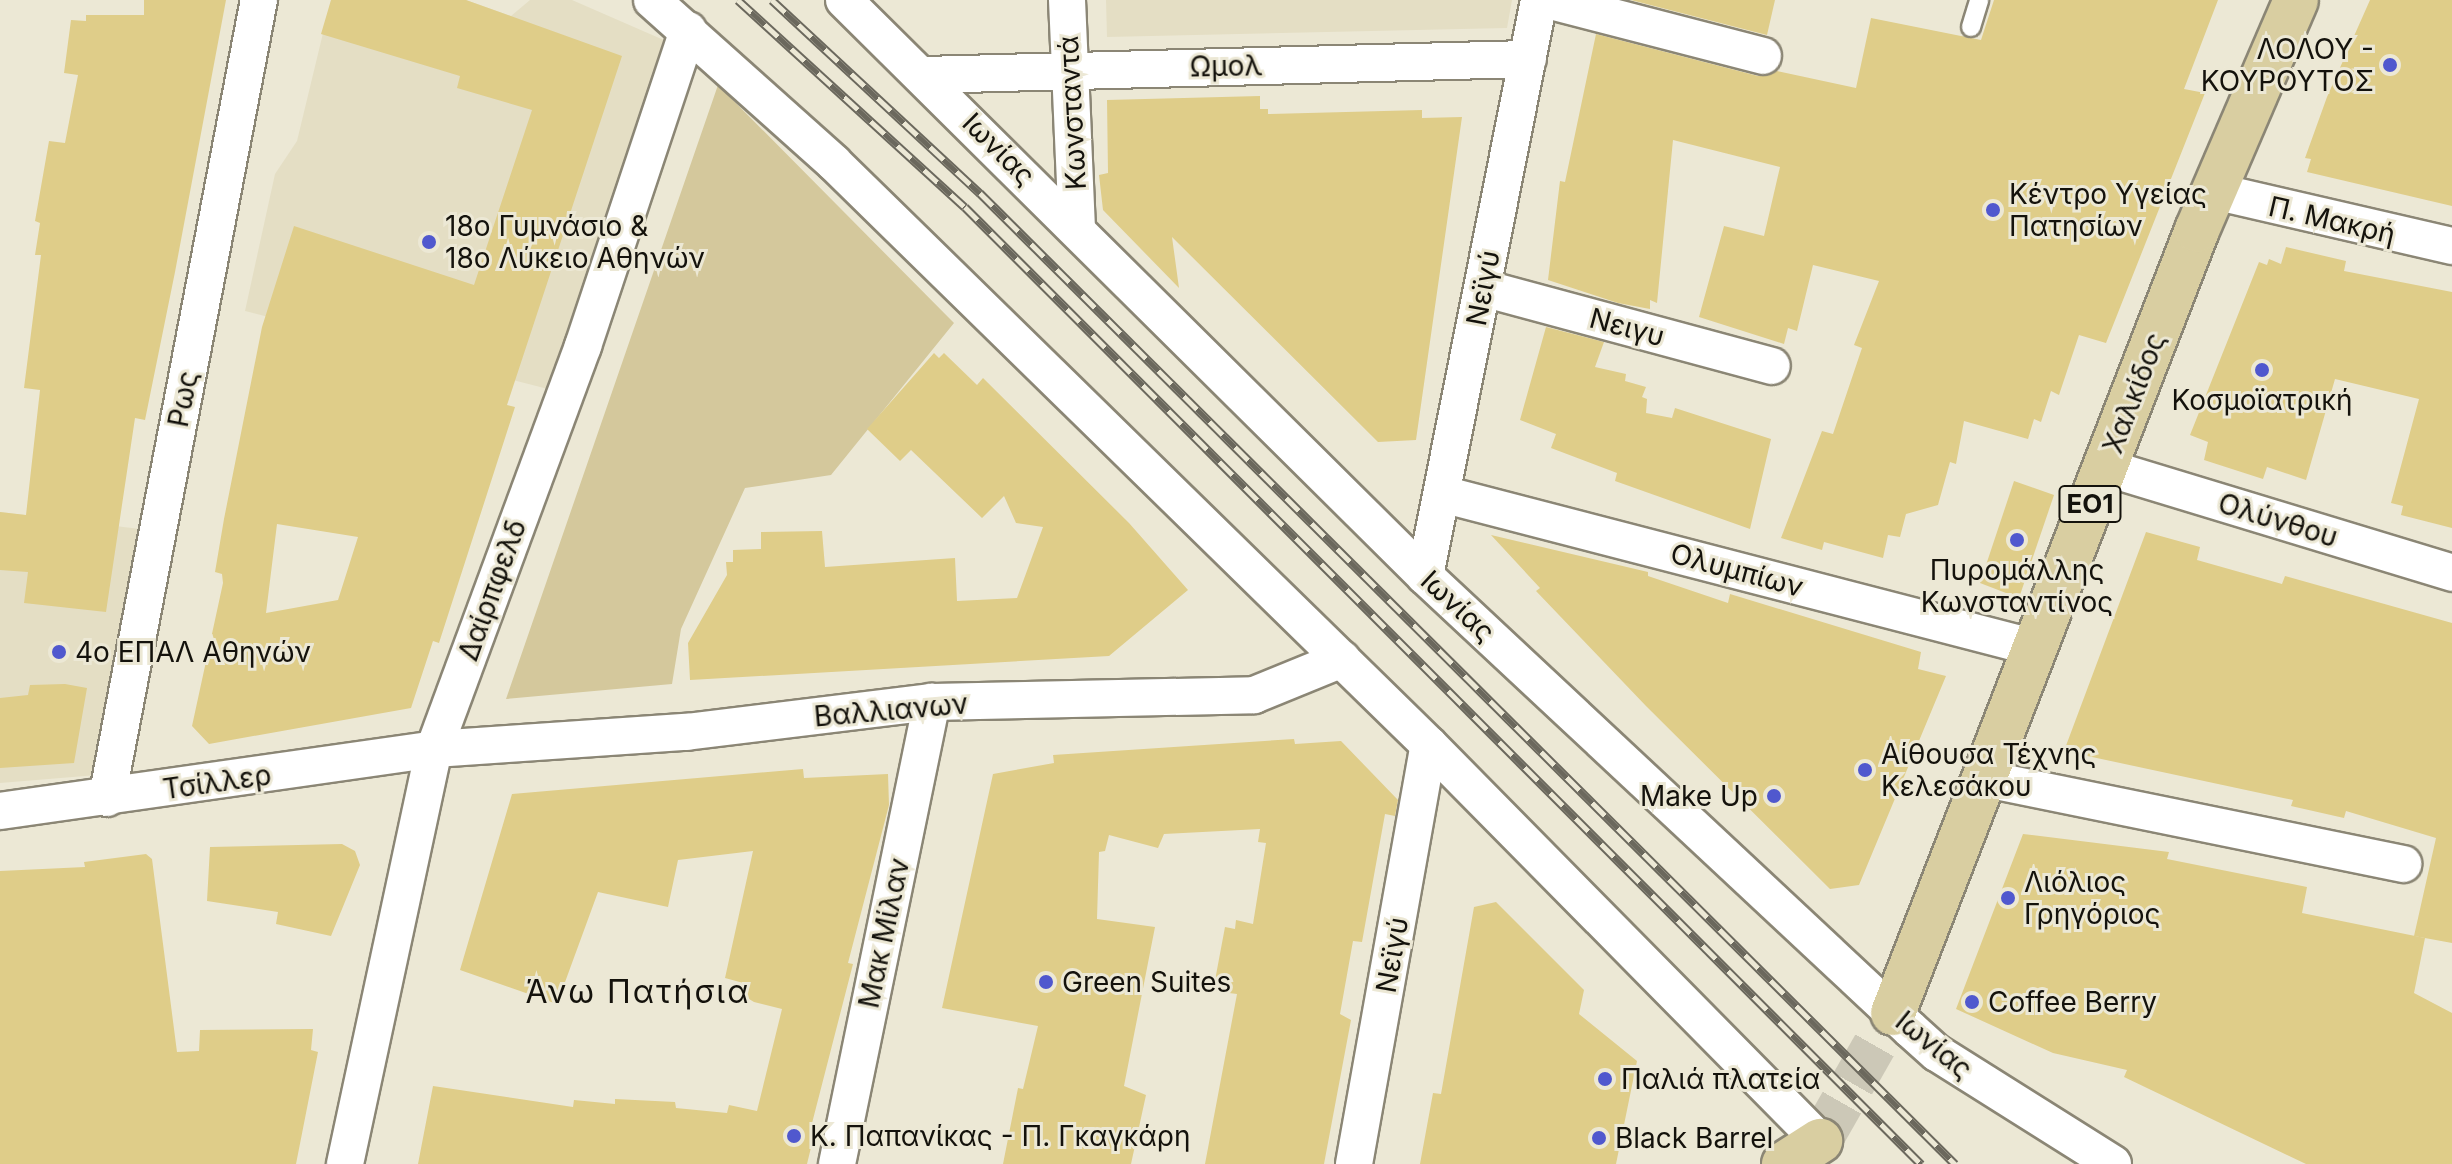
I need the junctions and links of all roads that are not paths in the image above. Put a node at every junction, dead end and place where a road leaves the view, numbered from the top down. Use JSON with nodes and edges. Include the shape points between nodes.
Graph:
{"nodes":[{"id":1,"x":259,"y":0,"type":"edge"},
{"id":2,"x":652,"y":0,"type":"edge"},
{"id":3,"x":844,"y":0,"type":"edge"},
{"id":4,"x":1067,"y":0,"type":"edge"},
{"id":5,"x":1539,"y":0,"type":"edge"},
{"id":6,"x":1547,"y":0,"type":"edge"},
{"id":7,"x":1979,"y":0,"type":"edge"},
{"id":8,"x":2296,"y":0,"type":"edge"},
{"id":9,"x":1971,"y":27,"type":"dead end"},
{"id":10,"x":688,"y":30,"type":"junction"},
{"id":11,"x":1763,"y":56,"type":"dead end"},
{"id":12,"x":1528,"y":59,"type":"junction"},
{"id":13,"x":1068,"y":69,"type":"junction"},
{"id":14,"x":924,"y":75,"type":"junction"},
{"id":15,"x":2214,"y":191,"type":"junction"},
{"id":16,"x":1077,"y":226,"type":"junction"},
{"id":17,"x":2452,"y":246,"type":"edge"},
{"id":18,"x":1483,"y":288,"type":"junction"},
{"id":19,"x":1772,"y":366,"type":"dead end"},
{"id":20,"x":2104,"y":467,"type":"junction"},
{"id":21,"x":1442,"y":494,"type":"junction"},
{"id":22,"x":2452,"y":573,"type":"edge"},
{"id":23,"x":1425,"y":576,"type":"junction"},
{"id":24,"x":2032,"y":647,"type":"junction"},
{"id":25,"x":1342,"y":659,"type":"junction"},
{"id":26,"x":932,"y":702,"type":"junction"},
{"id":27,"x":1429,"y":745,"type":"junction"},
{"id":28,"x":434,"y":749,"type":"junction"},
{"id":29,"x":1981,"y":778,"type":"junction"},
{"id":30,"x":107,"y":798,"type":"junction"},
{"id":31,"x":0,"y":811,"type":"edge"},
{"id":32,"x":2403,"y":864,"type":"dead end"},
{"id":33,"x":1893,"y":1013,"type":"junction"},
{"id":34,"x":1819,"y":1153,"type":"edge"},
{"id":35,"x":345,"y":1164,"type":"edge"},
{"id":36,"x":837,"y":1164,"type":"edge"},
{"id":37,"x":1354,"y":1164,"type":"edge"},
{"id":38,"x":1784,"y":1164,"type":"edge"},
{"id":39,"x":2113,"y":1164,"type":"edge"}],
"edges":[{"from":1,"to":30,"type":"street","name":"Ρως"},
{"from":2,"to":10,"type":"street"},
{"from":3,"to":14,"type":"street","name":"Ιωνίας"},
{"from":4,"to":13,"type":"street","name":"Κωνσταντά"},
{"from":5,"to":12,"type":"street","name":"Νεϊγύ"},
{"from":6,"to":11,"type":"street"},
{"from":7,"to":9,"type":"lane"},
{"from":8,"to":15,"type":"main road","name":"Χαλκίδος","number":"ΕΟ1"},
{"from":10,"to":25,"type":"street","via":[[833,162]]},
{"from":10,"to":28,"type":"street","name":"Δαίρπφελδ","via":[[583,346]]},
{"from":12,"to":13,"type":"street","name":"Ωμολ"},
{"from":12,"to":18,"type":"street","name":"Νεϊγύ"},
{"from":13,"to":14,"type":"street","name":"Ωμολ"},
{"from":13,"to":16,"type":"street","name":"Κωνσταντά"},
{"from":14,"to":16,"type":"street","name":"Ιωνίας"},
{"from":15,"to":17,"type":"street","name":"Π. Μακρή"},
{"from":15,"to":20,"type":"main road","name":"Χαλκίδος","number":"ΕΟ1"},
{"from":16,"to":23,"type":"street","name":"Ιωνίας"},
{"from":18,"to":19,"type":"street","name":"Νειγυ"},
{"from":18,"to":21,"type":"street","name":"Νεϊγύ"},
{"from":20,"to":22,"type":"street","name":"Ολύνθου"},
{"from":20,"to":24,"type":"main road","name":"Χαλκίδος","number":"ΕΟ1"},
{"from":21,"to":23,"type":"street","name":"Νεϊγύ"},
{"from":21,"to":24,"type":"street","name":"Ολυμπίων"},
{"from":23,"to":33,"type":"street","name":"Ιωνίας"},
{"from":24,"to":29,"type":"main road","name":"Χαλκίδος","number":"ΕΟ1"},
{"from":25,"to":26,"type":"street","name":"Βαλλιανων","via":[[1254,695]]},
{"from":25,"to":27,"type":"street"},
{"from":26,"to":28,"type":"street","name":"Βαλλιανων","via":[[686,732]]},
{"from":26,"to":36,"type":"street","name":"Μακ Μίλαν"},
{"from":27,"to":34,"type":"street"},
{"from":27,"to":37,"type":"street","name":"Νεϊγύ"},
{"from":28,"to":30,"type":"street","name":"Τσίλλερ"},
{"from":28,"to":35,"type":"street","name":"Δαίρπφελδ"},
{"from":29,"to":32,"type":"street"},
{"from":29,"to":33,"type":"main road","name":"Χαλκίδος","number":"ΕΟ1"},
{"from":30,"to":31,"type":"street","name":"Τσίλλερ"},
{"from":33,"to":39,"type":"street","name":"Ιωνίας","via":[[1937,1053]]},
{"from":34,"to":38,"type":"main road"}]}
